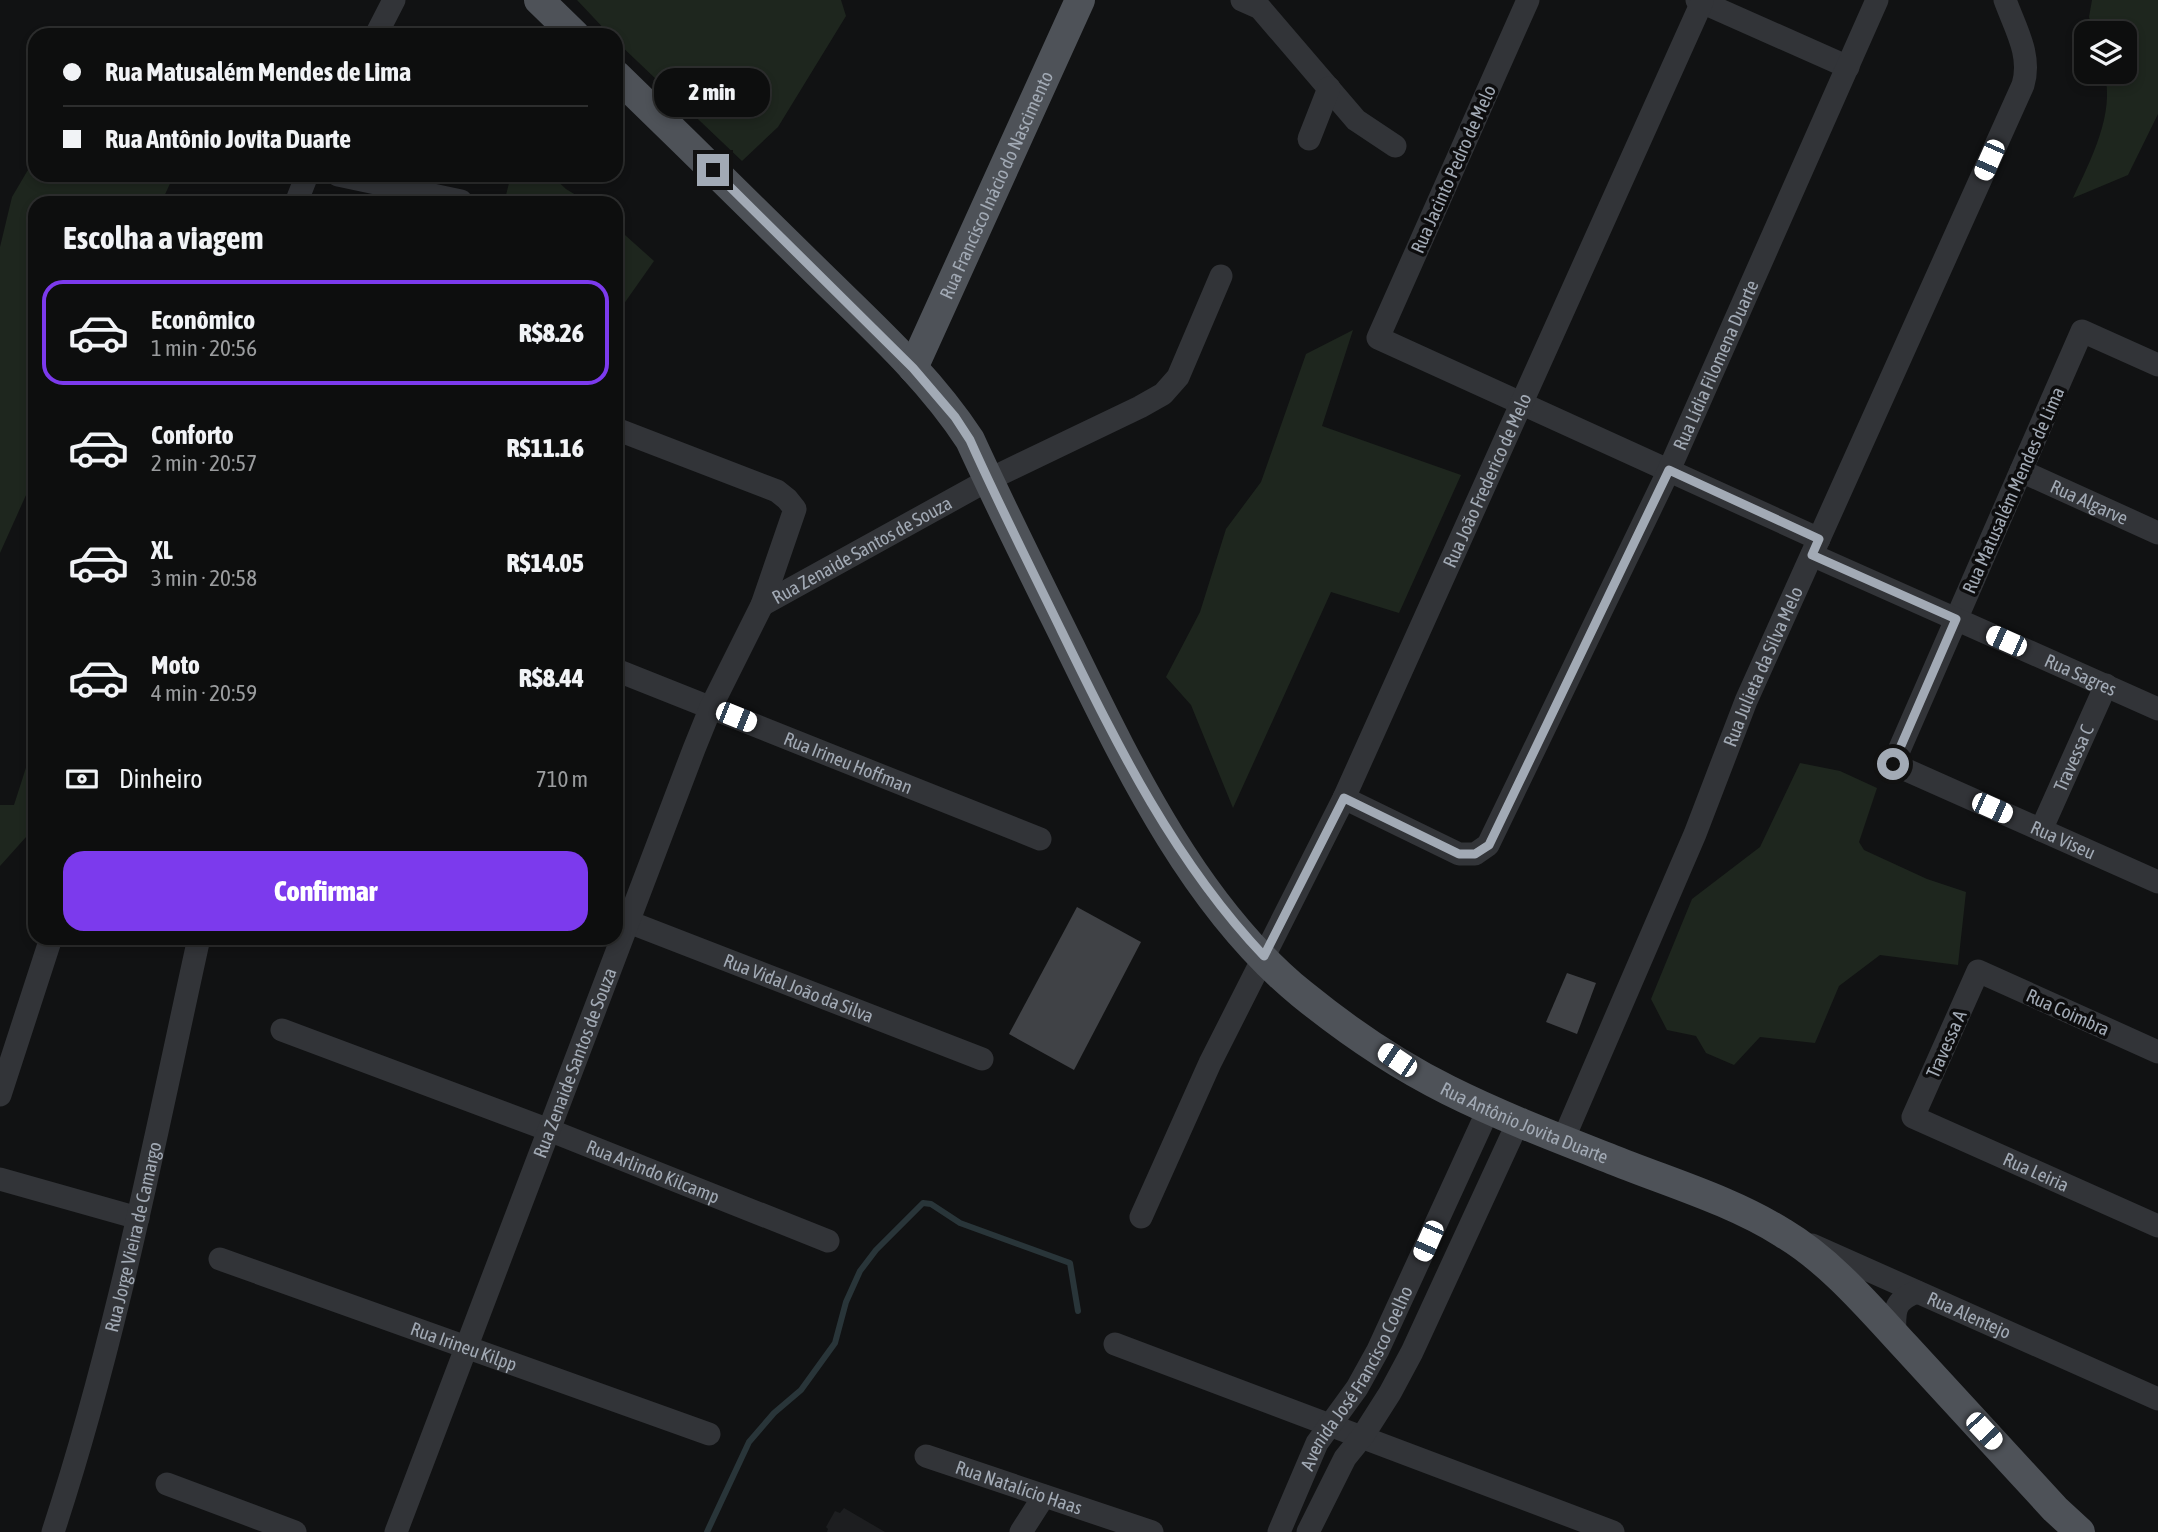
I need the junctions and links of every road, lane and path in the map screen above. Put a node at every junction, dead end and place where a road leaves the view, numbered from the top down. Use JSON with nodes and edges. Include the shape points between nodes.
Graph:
{"nodes":[{"id":1,"x":394,"y":0,"type":"edge"},
{"id":2,"x":539,"y":0,"type":"edge"},
{"id":3,"x":1080,"y":0,"type":"edge"},
{"id":4,"x":1242,"y":0,"type":"edge"},
{"id":5,"x":1528,"y":0,"type":"edge"},
{"id":6,"x":1877,"y":0,"type":"edge"},
{"id":7,"x":2006,"y":0,"type":"edge"},
{"id":8,"x":1700,"y":1,"type":"edge"},
{"id":9,"x":380,"y":28,"type":"edge"},
{"id":10,"x":568,"y":28,"type":"edge"},
{"id":11,"x":1847,"y":67,"type":"junction"},
{"id":12,"x":623,"y":82,"type":"edge"},
{"id":13,"x":1329,"y":88,"type":"junction"},
{"id":14,"x":1309,"y":139,"type":"dead end"},
{"id":15,"x":1395,"y":146,"type":"dead end"},
{"id":16,"x":371,"y":182,"type":"edge"},
{"id":17,"x":437,"y":196,"type":"edge"},
{"id":18,"x":1222,"y":276,"type":"dead end"},
{"id":19,"x":1378,"y":338,"type":"joint"},
{"id":20,"x":2156,"y":357,"type":"edge"},
{"id":21,"x":913,"y":368,"type":"junction"},
{"id":22,"x":1521,"y":404,"type":"junction"},
{"id":23,"x":623,"y":432,"type":"edge"},
{"id":24,"x":1669,"y":470,"type":"junction"},
{"id":25,"x":2021,"y":471,"type":"junction"},
{"id":26,"x":988,"y":480,"type":"junction"},
{"id":27,"x":2158,"y":533,"type":"edge"},
{"id":28,"x":1816,"y":547,"type":"junction"},
{"id":29,"x":762,"y":605,"type":"junction"},
{"id":30,"x":1956,"y":619,"type":"junction"},
{"id":31,"x":623,"y":673,"type":"edge"},
{"id":32,"x":2106,"y":685,"type":"junction"},
{"id":33,"x":711,"y":707,"type":"junction"},
{"id":34,"x":2158,"y":709,"type":"edge"},
{"id":35,"x":1893,"y":764,"type":"joint"},
{"id":36,"x":1344,"y":798,"type":"junction"},
{"id":37,"x":2042,"y":830,"type":"junction"},
{"id":38,"x":1040,"y":839,"type":"dead end"},
{"id":39,"x":2158,"y":882,"type":"edge"},
{"id":40,"x":623,"y":919,"type":"edge"},
{"id":41,"x":49,"y":945,"type":"edge"},
{"id":42,"x":197,"y":945,"type":"edge"},
{"id":43,"x":614,"y":945,"type":"edge"},
{"id":44,"x":1264,"y":956,"type":"junction"},
{"id":45,"x":1978,"y":971,"type":"joint"},
{"id":46,"x":282,"y":1030,"type":"dead end"},
{"id":47,"x":2158,"y":1052,"type":"edge"},
{"id":48,"x":982,"y":1059,"type":"dead end"},
{"id":49,"x":0,"y":1095,"type":"edge"},
{"id":50,"x":1489,"y":1108,"type":"junction"},
{"id":51,"x":1913,"y":1116,"type":"joint"},
{"id":52,"x":1519,"y":1120,"type":"junction"},
{"id":53,"x":549,"y":1130,"type":"junction"},
{"id":54,"x":1563,"y":1140,"type":"junction"},
{"id":55,"x":0,"y":1179,"type":"edge"},
{"id":56,"x":1141,"y":1217,"type":"dead end"},
{"id":57,"x":138,"y":1218,"type":"junction"},
{"id":58,"x":2158,"y":1226,"type":"edge"},
{"id":59,"x":1781,"y":1231,"type":"junction"},
{"id":60,"x":828,"y":1241,"type":"dead end"},
{"id":61,"x":220,"y":1259,"type":"dead end"},
{"id":62,"x":1917,"y":1292,"type":"junction"},
{"id":63,"x":1895,"y":1335,"type":"junction"},
{"id":64,"x":1115,"y":1344,"type":"dead end"},
{"id":65,"x":466,"y":1348,"type":"junction"},
{"id":66,"x":2158,"y":1399,"type":"edge"},
{"id":67,"x":1331,"y":1425,"type":"junction"},
{"id":68,"x":709,"y":1434,"type":"dead end"},
{"id":69,"x":1362,"y":1437,"type":"junction"},
{"id":70,"x":926,"y":1457,"type":"dead end"},
{"id":71,"x":167,"y":1484,"type":"dead end"},
{"id":72,"x":1044,"y":1496,"type":"junction"},
{"id":73,"x":53,"y":1532,"type":"edge"},
{"id":74,"x":295,"y":1532,"type":"edge"},
{"id":75,"x":396,"y":1532,"type":"edge"},
{"id":76,"x":1021,"y":1532,"type":"edge"},
{"id":77,"x":1152,"y":1532,"type":"edge"},
{"id":78,"x":1279,"y":1532,"type":"edge"},
{"id":79,"x":1307,"y":1532,"type":"edge"},
{"id":80,"x":1613,"y":1532,"type":"edge"},
{"id":81,"x":2080,"y":1532,"type":"edge"}],
"edges":[{"from":1,"to":9,"type":"street"},
{"from":2,"to":10,"type":"main road"},
{"from":3,"to":21,"type":"main road","name":"Rua Francisco Inácio do Nascimento"},
{"from":4,"to":13,"type":"street","via":[[1260,8]]},
{"from":5,"to":19,"type":"street","name":"Rua Jacinto Pedro de Melo"},
{"from":6,"to":11,"type":"street","name":"Rua Lídia Filomena Duarte"},
{"from":7,"to":28,"type":"street","name":"Rua Julieta da Silva Melo","via":[[2026,56],[2023,85]]},
{"from":8,"to":11,"type":"street"},
{"from":8,"to":22,"type":"street","name":"Rua João Frederico de Melo"},
{"from":11,"to":24,"type":"street","name":"Rua Lídia Filomena Duarte"},
{"from":12,"to":21,"type":"main road","name":"Rua Antônio Jovita Duarte"},
{"from":13,"to":14,"type":"street"},
{"from":13,"to":15,"type":"street","via":[[1356,120]]},
{"from":16,"to":17,"type":"street"},
{"from":18,"to":26,"type":"street","name":"Rua Zenaide Santos de Souza","via":[[1178,377],[1163,394]]},
{"from":19,"to":22,"type":"street","name":"Rua Sagres"},
{"from":20,"to":25,"type":"street","name":"Rua Matusalém Mendes de Lima","via":[[2082,331]]},
{"from":21,"to":26,"type":"main road","name":"Rua Antônio Jovita Duarte","via":[[955,417]]},
{"from":22,"to":24,"type":"street","name":"Rua Sagres"},
{"from":22,"to":36,"type":"street","name":"Rua João Frederico de Melo"},
{"from":23,"to":29,"type":"street","via":[[777,491],[787,499],[795,509]]},
{"from":24,"to":28,"type":"street","name":"Rua Sagres"},
{"from":24,"to":36,"type":"street","name":"Rua Lídia Filomena Duarte","via":[[1489,845],[1475,854],[1459,854]]},
{"from":25,"to":27,"type":"street","name":"Rua Algarve"},
{"from":25,"to":30,"type":"street","name":"Rua Matusalém Mendes de Lima"},
{"from":26,"to":29,"type":"street","name":"Rua Zenaide Santos de Souza"},
{"from":26,"to":44,"type":"main road","name":"Rua Antônio Jovita Duarte","via":[[1112,734],[1176,846],[1229,920]]},
{"from":28,"to":30,"type":"street","name":"Rua Sagres"},
{"from":28,"to":54,"type":"street","name":"Rua Julieta da Silva Melo","via":[[1741,713],[1695,834]]},
{"from":29,"to":33,"type":"street","name":"Rua Zenaide Santos de Souza"},
{"from":30,"to":32,"type":"street","name":"Rua Sagres"},
{"from":30,"to":35,"type":"street","name":"Rua Matusalém Mendes de Lima"},
{"from":31,"to":33,"type":"street","name":"Rua Irineu Hoffman"},
{"from":32,"to":34,"type":"street","name":"Rua Sagres"},
{"from":32,"to":37,"type":"street","name":"Travessa C"},
{"from":33,"to":38,"type":"street","name":"Rua Irineu Hoffman"},
{"from":33,"to":40,"type":"street","name":"Rua Zenaide Santos de Souza"},
{"from":35,"to":37,"type":"street","name":"Rua Viseu"},
{"from":36,"to":44,"type":"street","name":"Rua João Frederico de Melo"},
{"from":37,"to":39,"type":"street","name":"Rua Viseu"},
{"from":40,"to":48,"type":"street","name":"Rua Vidal João da Silva"},
{"from":41,"to":49,"type":"street"},
{"from":42,"to":57,"type":"street","name":"Rua Jorge Vieira de Camargo"},
{"from":43,"to":53,"type":"street","name":"Rua Zenaide Santos de Souza"},
{"from":44,"to":50,"type":"main road","name":"Rua Antônio Jovita Duarte","via":[[1300,992],[1360,1035],[1416,1072]]},
{"from":44,"to":56,"type":"street","name":"Rua João Frederico de Melo"},
{"from":45,"to":47,"type":"street","name":"Rua Coimbra"},
{"from":45,"to":51,"type":"street","name":"Travessa A"},
{"from":46,"to":53,"type":"street","name":"Rua Arlindo Kilcamp"},
{"from":50,"to":52,"type":"main road","name":"Rua Antônio Jovita Duarte"},
{"from":50,"to":67,"type":"street","name":"Avenida José Francisco Coelho","via":[[1378,1350]]},
{"from":51,"to":58,"type":"street","name":"Rua Leiria"},
{"from":52,"to":54,"type":"main road","name":"Rua Antônio Jovita Duarte"},
{"from":52,"to":69,"type":"street","name":"Avenida José Francisco Coelho","via":[[1412,1352]]},
{"from":53,"to":60,"type":"street","name":"Rua Arlindo Kilcamp"},
{"from":53,"to":65,"type":"street","name":"Rua Zenaide Santos de Souza"},
{"from":54,"to":59,"type":"main road","name":"Rua Antônio Jovita Duarte"},
{"from":55,"to":57,"type":"street"},
{"from":57,"to":73,"type":"street","name":"Rua Jorge Vieira de Camargo","via":[[89,1419]]},
{"from":59,"to":62,"type":"street","name":"Rua Alentejo"},
{"from":59,"to":63,"type":"main road","name":"Rua Antônio Jovita Duarte","via":[[1824,1263]]},
{"from":61,"to":65,"type":"street","name":"Rua Irineu Kilpp"},
{"from":62,"to":63,"type":"street","via":[[1906,1296],[1896,1309]]},
{"from":62,"to":66,"type":"street","name":"Rua Alentejo"},
{"from":63,"to":81,"type":"main road","name":"Rua Antônio Jovita Duarte"},
{"from":64,"to":67,"type":"street"},
{"from":65,"to":68,"type":"street","name":"Rua Irineu Kilpp"},
{"from":65,"to":75,"type":"street","name":"Rua Zenaide Santos de Souza"},
{"from":67,"to":69,"type":"street"},
{"from":67,"to":78,"type":"street","name":"Avenida José Francisco Coelho","via":[[1317,1443]]},
{"from":69,"to":79,"type":"street","name":"Avenida José Francisco Coelho","via":[[1345,1458]]},
{"from":69,"to":80,"type":"street"},
{"from":70,"to":72,"type":"street","name":"Rua Natalício Haas"},
{"from":71,"to":74,"type":"street"},
{"from":72,"to":76,"type":"street"},
{"from":72,"to":77,"type":"street","name":"Rua Natalício Haas"}]}
